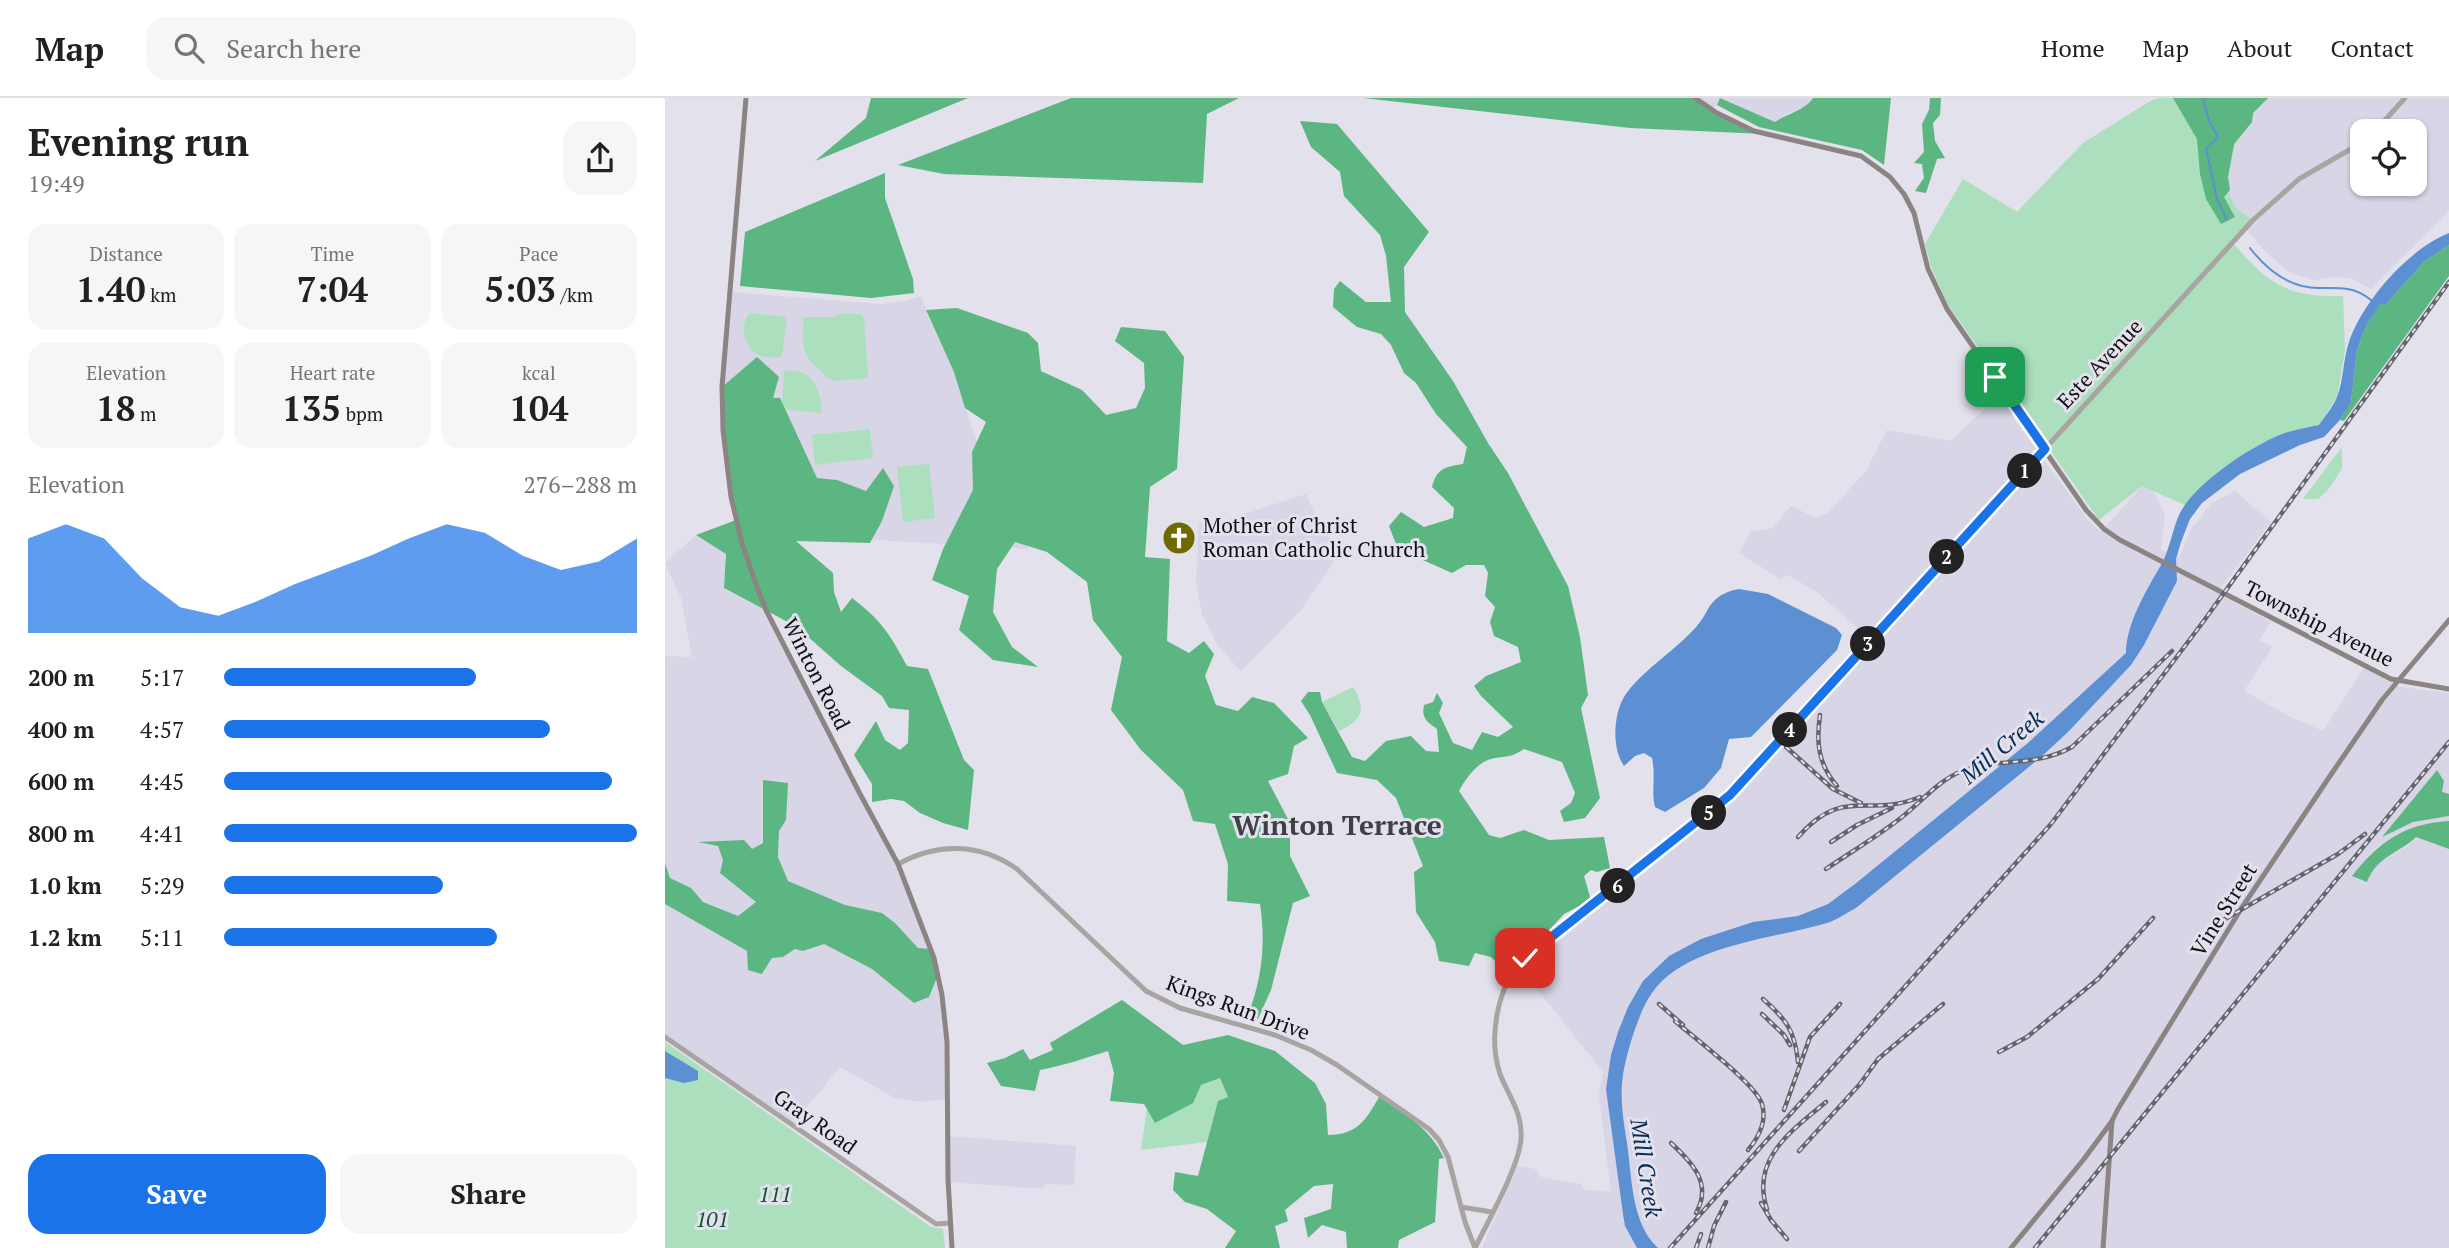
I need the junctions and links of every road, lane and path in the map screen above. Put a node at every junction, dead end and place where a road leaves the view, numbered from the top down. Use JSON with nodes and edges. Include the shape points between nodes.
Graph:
{"nodes":[{"id":1,"x":745,"y":98,"type":"edge"},
{"id":2,"x":1695,"y":98,"type":"edge"},
{"id":3,"x":2405,"y":98,"type":"edge"},
{"id":4,"x":2386,"y":119,"type":"edge"},
{"id":5,"x":2350,"y":150,"type":"edge"},
{"id":6,"x":2045,"y":449,"type":"junction"},
{"id":7,"x":2449,"y":620,"type":"edge"},
{"id":8,"x":2396,"y":681,"type":"junction"},
{"id":9,"x":2449,"y":689,"type":"edge"},
{"id":10,"x":898,"y":864,"type":"junction"},
{"id":11,"x":665,"y":1037,"type":"edge"},
{"id":12,"x":2112,"y":1121,"type":"junction"},
{"id":13,"x":1461,"y":1207,"type":"junction"},
{"id":14,"x":1492,"y":1212,"type":"junction"},
{"id":15,"x":950,"y":1223,"type":"junction"},
{"id":16,"x":952,"y":1248,"type":"edge"},
{"id":17,"x":1475,"y":1248,"type":"edge"},
{"id":18,"x":2011,"y":1248,"type":"edge"},
{"id":19,"x":2103,"y":1248,"type":"edge"}],
"edges":[{"from":1,"to":10,"type":"main road","name":"Winton Road","via":[[722,387],[731,497],[766,610]]},
{"from":2,"to":6,"type":"main road","name":"Township Avenue","via":[[1754,131],[1861,156],[1890,177],[1914,214],[1927,269],[1942,300]]},
{"from":3,"to":4,"type":"street"},
{"from":5,"to":6,"type":"street","name":"Este Avenue","via":[[2299,179],[2270,203]]},
{"from":6,"to":8,"type":"main road","name":"Township Avenue","via":[[2098,524],[2114,536]]},
{"from":6,"to":14,"type":"street","name":"Este Avenue","via":[[1730,795],[1514,969],[1500,999],[1496,1044],[1499,1070],[1519,1114],[1521,1141]]},
{"from":7,"to":8,"type":"main road","name":"Vine Street"},
{"from":8,"to":9,"type":"main road","name":"Township Avenue"},
{"from":8,"to":12,"type":"main road","name":"Vine Street","via":[[2241,909]]},
{"from":10,"to":13,"type":"street","name":"Kings Run Drive","via":[[926,852],[956,848],[981,851],[1009,864],[1146,991],[1180,1008],[1311,1050],[1419,1121],[1444,1148]]},
{"from":10,"to":15,"type":"main road","name":"Winton Road","via":[[929,941],[944,1005]]},
{"from":11,"to":15,"type":"street","name":"Gray Road","via":[[936,1224]]},
{"from":12,"to":18,"type":"main road"},
{"from":12,"to":19,"type":"main road","name":"Vine Street"},
{"from":13,"to":14,"type":"street"},
{"from":13,"to":17,"type":"street","name":"Kings Run Drive"},
{"from":14,"to":17,"type":"street","name":"Este Avenue"},
{"from":15,"to":16,"type":"main road","name":"Winton Road"}]}
